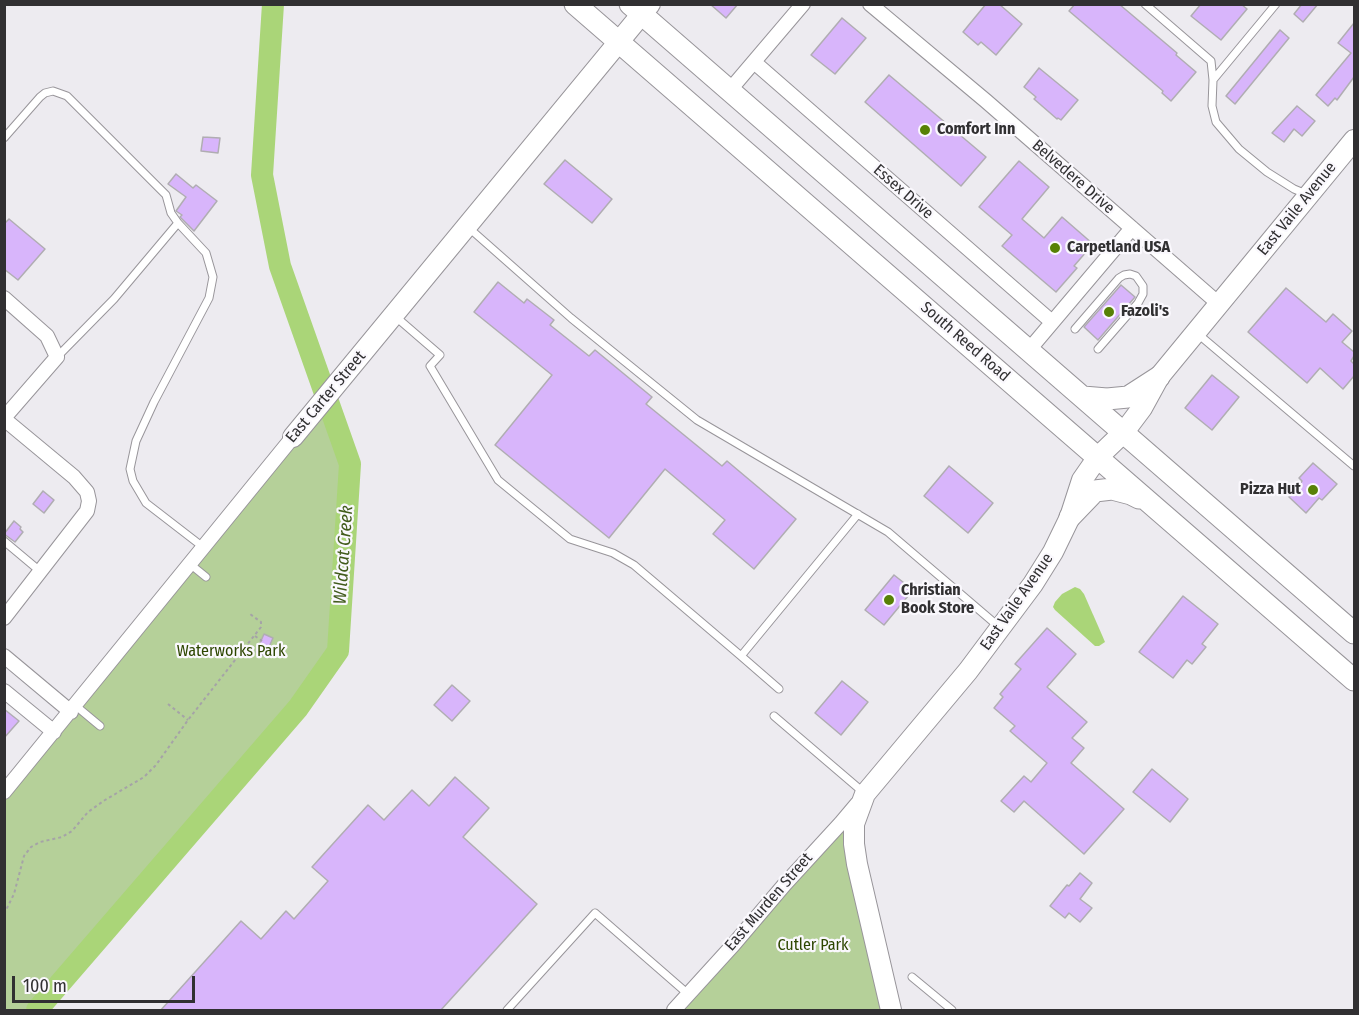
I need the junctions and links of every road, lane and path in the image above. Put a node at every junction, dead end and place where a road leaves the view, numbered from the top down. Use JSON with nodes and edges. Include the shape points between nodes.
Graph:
{"nodes":[{"id":1,"x":575,"y":4,"type":"edge"},
{"id":2,"x":803,"y":4,"type":"edge"},
{"id":3,"x":870,"y":4,"type":"edge"},
{"id":4,"x":1145,"y":4,"type":"edge"},
{"id":5,"x":1276,"y":4,"type":"edge"},
{"id":6,"x":641,"y":8,"type":"edge"},
{"id":7,"x":619,"y":43,"type":"junction"},
{"id":8,"x":754,"y":62,"type":"junction"},
{"id":9,"x":1213,"y":80,"type":"junction"},
{"id":10,"x":729,"y":91,"type":"junction"},
{"id":11,"x":4,"y":138,"type":"edge"},
{"id":12,"x":1354,"y":140,"type":"edge"},
{"id":13,"x":1309,"y":195,"type":"junction"},
{"id":14,"x":178,"y":224,"type":"junction"},
{"id":15,"x":468,"y":226,"type":"junction"},
{"id":16,"x":1132,"y":228,"type":"junction"},
{"id":17,"x":4,"y":298,"type":"edge"},
{"id":18,"x":1219,"y":304,"type":"junction"},
{"id":19,"x":393,"y":315,"type":"junction"},
{"id":20,"x":1052,"y":322,"type":"junction"},
{"id":21,"x":1076,"y":329,"type":"dead end"},
{"id":22,"x":1196,"y":332,"type":"junction"},
{"id":23,"x":1098,"y":349,"type":"dead end"},
{"id":24,"x":1028,"y":351,"type":"junction"},
{"id":25,"x":57,"y":357,"type":"junction"},
{"id":26,"x":1159,"y":377,"type":"junction"},
{"id":27,"x":1083,"y":397,"type":"junction"},
{"id":28,"x":4,"y":419,"type":"edge"},
{"id":29,"x":1124,"y":432,"type":"junction"},
{"id":30,"x":293,"y":437,"type":"joint"},
{"id":31,"x":1098,"y":457,"type":"junction"},
{"id":32,"x":1354,"y":466,"type":"edge"},
{"id":33,"x":1153,"y":505,"type":"junction"},
{"id":34,"x":858,"y":514,"type":"junction"},
{"id":35,"x":1070,"y":517,"type":"junction"},
{"id":36,"x":4,"y":541,"type":"edge"},
{"id":37,"x":203,"y":548,"type":"junction"},
{"id":38,"x":190,"y":564,"type":"junction"},
{"id":39,"x":41,"y":572,"type":"junction"},
{"id":40,"x":206,"y":577,"type":"dead end"},
{"id":41,"x":250,"y":614,"type":"dead end"},
{"id":42,"x":4,"y":618,"type":"edge"},
{"id":43,"x":1000,"y":628,"type":"junction"},
{"id":44,"x":1354,"y":633,"type":"edge"},
{"id":45,"x":255,"y":636,"type":"junction"},
{"id":46,"x":262,"y":641,"type":"dead end"},
{"id":47,"x":4,"y":656,"type":"edge"},
{"id":48,"x":741,"y":656,"type":"junction"},
{"id":49,"x":1354,"y":680,"type":"edge"},
{"id":50,"x":779,"y":688,"type":"dead end"},
{"id":51,"x":4,"y":691,"type":"edge"},
{"id":52,"x":168,"y":704,"type":"dead end"},
{"id":53,"x":73,"y":709,"type":"junction"},
{"id":54,"x":774,"y":716,"type":"dead end"},
{"id":55,"x":188,"y":720,"type":"junction"},
{"id":56,"x":100,"y":726,"type":"dead end"},
{"id":57,"x":54,"y":732,"type":"junction"},
{"id":58,"x":4,"y":792,"type":"edge"},
{"id":59,"x":865,"y":794,"type":"junction"},
{"id":60,"x":4,"y":914,"type":"edge"},
{"id":61,"x":912,"y":977,"type":"dead end"},
{"id":62,"x":688,"y":994,"type":"junction"},
{"id":63,"x":507,"y":1011,"type":"edge"},
{"id":64,"x":674,"y":1011,"type":"edge"},
{"id":65,"x":891,"y":1011,"type":"edge"},
{"id":66,"x":952,"y":1011,"type":"edge"}],
"edges":[{"from":1,"to":7,"type":"main road","name":"South Reed Road"},
{"from":2,"to":8,"type":"street"},
{"from":3,"to":16,"type":"street","name":"Belvedere Drive"},
{"from":4,"to":9,"type":"lane","via":[[1211,61]]},
{"from":5,"to":9,"type":"lane"},
{"from":6,"to":7,"type":"street","name":"East Carter Street"},
{"from":6,"to":10,"type":"main road"},
{"from":7,"to":15,"type":"street","name":"East Carter Street"},
{"from":7,"to":31,"type":"main road","name":"South Reed Road"},
{"from":8,"to":10,"type":"street"},
{"from":8,"to":20,"type":"street","name":"Essex Drive"},
{"from":9,"to":13,"type":"lane","via":[[1216,122],[1239,149],[1267,172]]},
{"from":10,"to":24,"type":"main road"},
{"from":11,"to":14,"type":"lane","via":[[45,93],[53,91],[68,96],[166,195]]},
{"from":12,"to":13,"type":"street","name":"East Vaile Avenue"},
{"from":13,"to":18,"type":"street","name":"East Vaile Avenue"},
{"from":14,"to":25,"type":"lane","via":[[114,299]]},
{"from":14,"to":37,"type":"lane","via":[[206,253],[212,288],[136,441],[130,469],[146,502]]},
{"from":15,"to":19,"type":"street","name":"East Carter Street"},
{"from":15,"to":34,"type":"lane","via":[[571,318],[697,420]]},
{"from":16,"to":18,"type":"street","name":"Belvedere Drive"},
{"from":16,"to":20,"type":"street"},
{"from":17,"to":25,"type":"street","via":[[47,336]]},
{"from":18,"to":22,"type":"street","name":"East Vaile Avenue"},
{"from":19,"to":30,"type":"street","name":"East Carter Street"},
{"from":19,"to":48,"type":"lane","via":[[440,355],[430,366],[498,480],[570,539],[614,553],[633,565]]},
{"from":20,"to":24,"type":"street"},
{"from":21,"to":23,"type":"lane","via":[[1119,278],[1136,276],[1143,294]]},
{"from":22,"to":26,"type":"street","name":"East Vaile Avenue"},
{"from":22,"to":32,"type":"lane"},
{"from":24,"to":27,"type":"main road"},
{"from":25,"to":28,"type":"street"},
{"from":26,"to":27,"type":"main road","via":[[1128,397]]},
{"from":26,"to":29,"type":"street","name":"East Vaile Avenue"},
{"from":27,"to":29,"type":"main road"},
{"from":28,"to":39,"type":"street","via":[[87,492],[87,511]]},
{"from":29,"to":31,"type":"street","name":"East Vaile Avenue"},
{"from":29,"to":44,"type":"main road"},
{"from":30,"to":37,"type":"street","name":"East Carter Street"},
{"from":31,"to":33,"type":"main road","name":"South Reed Road"},
{"from":31,"to":35,"type":"street","name":"East Vaile Avenue","via":[[1082,480]]},
{"from":33,"to":35,"type":"main road","via":[[1112,489],[1095,491]]},
{"from":33,"to":49,"type":"main road","name":"South Reed Road"},
{"from":34,"to":43,"type":"lane","via":[[888,532]]},
{"from":34,"to":48,"type":"lane"},
{"from":35,"to":43,"type":"street","name":"East Vaile Avenue","via":[[1033,584]]},
{"from":36,"to":39,"type":"lane"},
{"from":37,"to":38,"type":"street","name":"East Carter Street"},
{"from":38,"to":40,"type":"lane"},
{"from":38,"to":53,"type":"street","name":"East Carter Street"},
{"from":39,"to":42,"type":"street"},
{"from":41,"to":45,"type":"path","via":[[261,622]]},
{"from":43,"to":59,"type":"street","name":"East Vaile Avenue"},
{"from":45,"to":46,"type":"path"},
{"from":45,"to":55,"type":"path"},
{"from":47,"to":53,"type":"street"},
{"from":48,"to":50,"type":"lane"},
{"from":51,"to":57,"type":"street"},
{"from":52,"to":55,"type":"path"},
{"from":53,"to":56,"type":"lane"},
{"from":53,"to":57,"type":"street","name":"East Carter Street"},
{"from":54,"to":59,"type":"lane"},
{"from":55,"to":60,"type":"path","via":[[144,777],[88,812],[72,831],[31,847],[24,856]]},
{"from":57,"to":58,"type":"street","name":"East Carter Street"},
{"from":59,"to":62,"type":"street","name":"East Murden Street"},
{"from":59,"to":65,"type":"street","name":"East Vaile Avenue","via":[[854,824],[855,844]]},
{"from":61,"to":66,"type":"lane"},
{"from":62,"to":63,"type":"lane","via":[[595,913]]},
{"from":62,"to":64,"type":"street","name":"East Murden Street"}]}
